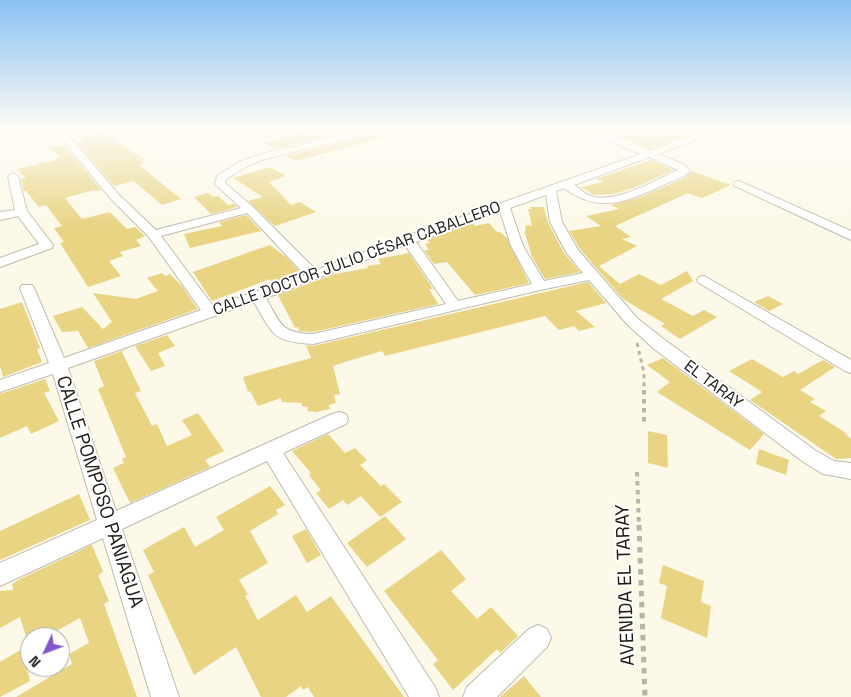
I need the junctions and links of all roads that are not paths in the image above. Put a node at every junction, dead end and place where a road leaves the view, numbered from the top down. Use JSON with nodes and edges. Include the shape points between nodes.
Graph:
{"nodes":[{"id":1,"x":87,"y":163,"type":"edge"},
{"id":2,"x":248,"y":163,"type":"edge"},
{"id":3,"x":626,"y":163,"type":"edge"},
{"id":4,"x":671,"y":163,"type":"edge"},
{"id":5,"x":13,"y":176,"type":"dead end"},
{"id":6,"x":566,"y":184,"type":"junction"},
{"id":7,"x":739,"y":184,"type":"dead end"},
{"id":8,"x":550,"y":189,"type":"junction"},
{"id":9,"x":504,"y":206,"type":"junction"},
{"id":10,"x":249,"y":209,"type":"junction"},
{"id":11,"x":21,"y":212,"type":"junction"},
{"id":12,"x":0,"y":216,"type":"edge"},
{"id":13,"x":153,"y":234,"type":"junction"},
{"id":14,"x":851,"y":236,"type":"edge"},
{"id":15,"x":408,"y":240,"type":"junction"},
{"id":16,"x":0,"y":263,"type":"edge"},
{"id":17,"x":314,"y":276,"type":"junction"},
{"id":18,"x":591,"y":276,"type":"junction"},
{"id":19,"x":704,"y":280,"type":"dead end"},
{"id":20,"x":540,"y":286,"type":"junction"},
{"id":21,"x":27,"y":288,"type":"dead end"},
{"id":22,"x":256,"y":295,"type":"junction"},
{"id":23,"x":454,"y":305,"type":"junction"},
{"id":24,"x":210,"y":312,"type":"junction"},
{"id":25,"x":58,"y":367,"type":"junction"},
{"id":26,"x":851,"y":367,"type":"edge"},
{"id":27,"x":0,"y":386,"type":"edge"},
{"id":28,"x":339,"y":419,"type":"dead end"},
{"id":29,"x":270,"y":450,"type":"junction"},
{"id":30,"x":851,"y":471,"type":"edge"},
{"id":31,"x":108,"y":524,"type":"junction"},
{"id":32,"x":0,"y":575,"type":"edge"},
{"id":33,"x":538,"y":638,"type":"dead end"},
{"id":34,"x":165,"y":697,"type":"edge"},
{"id":35,"x":425,"y":697,"type":"edge"},
{"id":36,"x":477,"y":697,"type":"edge"}],
"edges":[{"from":1,"to":13,"type":"street"},
{"from":2,"to":10,"type":"street","via":[[230,171],[221,178],[220,184]]},
{"from":3,"to":6,"type":"street","name":"CALLE DOCTOR JULIO CÉSAR CABALLERO"},
{"from":4,"to":6,"type":"street","via":[[685,171],[619,198],[593,200]]},
{"from":5,"to":11,"type":"street"},
{"from":6,"to":8,"type":"street","name":"CALLE DOCTOR JULIO CÉSAR CABALLERO"},
{"from":7,"to":14,"type":"street"},
{"from":8,"to":9,"type":"street","name":"CALLE DOCTOR JULIO CÉSAR CABALLERO"},
{"from":8,"to":18,"type":"street","name":"EL TARAY","via":[[556,222],[572,252]]},
{"from":9,"to":15,"type":"street","name":"CALLE DOCTOR JULIO CÉSAR CABALLERO"},
{"from":9,"to":20,"type":"street","via":[[517,246]]},
{"from":10,"to":13,"type":"street"},
{"from":10,"to":17,"type":"street"},
{"from":11,"to":12,"type":"street"},
{"from":11,"to":16,"type":"street","via":[[47,246]]},
{"from":13,"to":24,"type":"street"},
{"from":15,"to":17,"type":"street","name":"CALLE DOCTOR JULIO CÉSAR CABALLERO"},
{"from":15,"to":23,"type":"street"},
{"from":17,"to":22,"type":"street","name":"CALLE DOCTOR JULIO CÉSAR CABALLERO"},
{"from":18,"to":20,"type":"street"},
{"from":18,"to":30,"type":"street","name":"EL TARAY","via":[[658,344],[809,456],[830,468]]},
{"from":19,"to":26,"type":"street"},
{"from":20,"to":23,"type":"street"},
{"from":21,"to":25,"type":"street","name":"CALLE POMPOSO PANIAGUA"},
{"from":22,"to":23,"type":"street","via":[[278,331],[292,338],[313,339]]},
{"from":22,"to":24,"type":"street","name":"CALLE DOCTOR JULIO CÉSAR CABALLERO"},
{"from":24,"to":25,"type":"street","name":"CALLE DOCTOR JULIO CÉSAR CABALLERO"},
{"from":25,"to":27,"type":"street","name":"CALLE DOCTOR JULIO CÉSAR CABALLERO"},
{"from":25,"to":31,"type":"street","name":"CALLE POMPOSO PANIAGUA"},
{"from":28,"to":29,"type":"street"},
{"from":29,"to":31,"type":"street"},
{"from":29,"to":35,"type":"street"},
{"from":31,"to":32,"type":"street"},
{"from":31,"to":34,"type":"street","name":"CALLE POMPOSO PANIAGUA"},
{"from":33,"to":36,"type":"street"}]}
